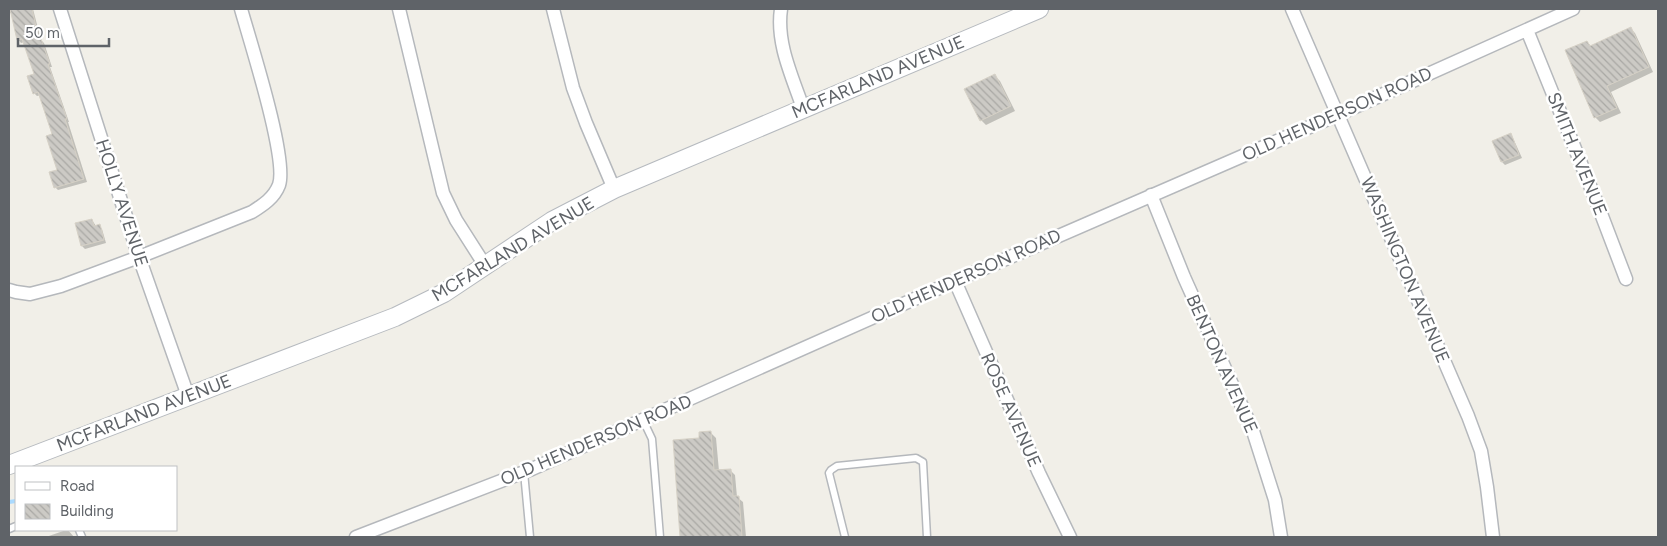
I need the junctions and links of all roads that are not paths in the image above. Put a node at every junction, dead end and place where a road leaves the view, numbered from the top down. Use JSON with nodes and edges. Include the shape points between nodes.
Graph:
{"nodes":[{"id":1,"x":60,"y":9,"type":"edge"},
{"id":2,"x":241,"y":9,"type":"edge"},
{"id":3,"x":399,"y":9,"type":"edge"},
{"id":4,"x":553,"y":9,"type":"edge"},
{"id":5,"x":781,"y":9,"type":"edge"},
{"id":6,"x":1039,"y":9,"type":"edge"},
{"id":7,"x":1292,"y":9,"type":"edge"},
{"id":8,"x":1573,"y":9,"type":"edge"},
{"id":9,"x":1527,"y":30,"type":"junction"},
{"id":10,"x":803,"y":108,"type":"junction"},
{"id":11,"x":1337,"y":115,"type":"junction"},
{"id":12,"x":614,"y":189,"type":"junction"},
{"id":13,"x":1151,"y":195,"type":"junction"},
{"id":14,"x":139,"y":257,"type":"junction"},
{"id":15,"x":486,"y":267,"type":"junction"},
{"id":16,"x":1626,"y":279,"type":"dead end"},
{"id":17,"x":955,"y":281,"type":"junction"},
{"id":18,"x":9,"y":290,"type":"edge"},
{"id":19,"x":188,"y":396,"type":"junction"},
{"id":20,"x":643,"y":420,"type":"junction"},
{"id":21,"x":9,"y":465,"type":"edge"},
{"id":22,"x":524,"y":472,"type":"junction"},
{"id":23,"x":375,"y":534,"type":"edge"},
{"id":24,"x":356,"y":537,"type":"edge"},
{"id":25,"x":530,"y":537,"type":"edge"},
{"id":26,"x":660,"y":537,"type":"edge"},
{"id":27,"x":845,"y":537,"type":"edge"},
{"id":28,"x":927,"y":537,"type":"edge"},
{"id":29,"x":1070,"y":537,"type":"edge"},
{"id":30,"x":1281,"y":537,"type":"edge"},
{"id":31,"x":1493,"y":537,"type":"edge"}],
"edges":[{"from":1,"to":14,"type":"street","name":"HOLLY AVENUE"},
{"from":2,"to":14,"type":"street","via":[[279,156],[279,185],[273,196],[252,212]]},
{"from":3,"to":15,"type":"street","via":[[443,193]]},
{"from":4,"to":12,"type":"street","via":[[573,88]]},
{"from":5,"to":10,"type":"street","via":[[779,20],[783,48]]},
{"from":6,"to":10,"type":"street","name":"MCFARLAND AVENUE"},
{"from":7,"to":11,"type":"street","name":"WASHINGTON AVENUE"},
{"from":8,"to":9,"type":"street","name":"OLD HENDERSON ROAD"},
{"from":9,"to":11,"type":"street","name":"OLD HENDERSON ROAD"},
{"from":9,"to":16,"type":"street","name":"SMITH AVENUE"},
{"from":10,"to":12,"type":"street","name":"MCFARLAND AVENUE"},
{"from":11,"to":13,"type":"street","name":"OLD HENDERSON ROAD"},
{"from":11,"to":31,"type":"street","name":"WASHINGTON AVENUE","via":[[1481,451]]},
{"from":12,"to":15,"type":"street","name":"MCFARLAND AVENUE","via":[[552,221]]},
{"from":13,"to":17,"type":"street","name":"OLD HENDERSON ROAD"},
{"from":13,"to":30,"type":"street","name":"BENTON AVENUE","via":[[1253,431],[1275,500]]},
{"from":14,"to":18,"type":"street","via":[[30,294]]},
{"from":14,"to":19,"type":"street","name":"HOLLY AVENUE"},
{"from":15,"to":19,"type":"street","name":"MCFARLAND AVENUE","via":[[444,293],[395,317]]},
{"from":17,"to":20,"type":"street","name":"OLD HENDERSON ROAD"},
{"from":17,"to":29,"type":"street","name":"ROSE AVENUE"},
{"from":19,"to":21,"type":"street","name":"MCFARLAND AVENUE"},
{"from":20,"to":22,"type":"street","name":"OLD HENDERSON ROAD"},
{"from":20,"to":26,"type":"lane","via":[[652,439]]},
{"from":22,"to":23,"type":"street","name":"OLD HENDERSON ROAD"},
{"from":22,"to":25,"type":"lane"},
{"from":23,"to":24,"type":"street","name":"OLD HENDERSON ROAD"},
{"from":27,"to":28,"type":"lane","via":[[831,470],[837,466],[916,458],[923,462]]}]}
